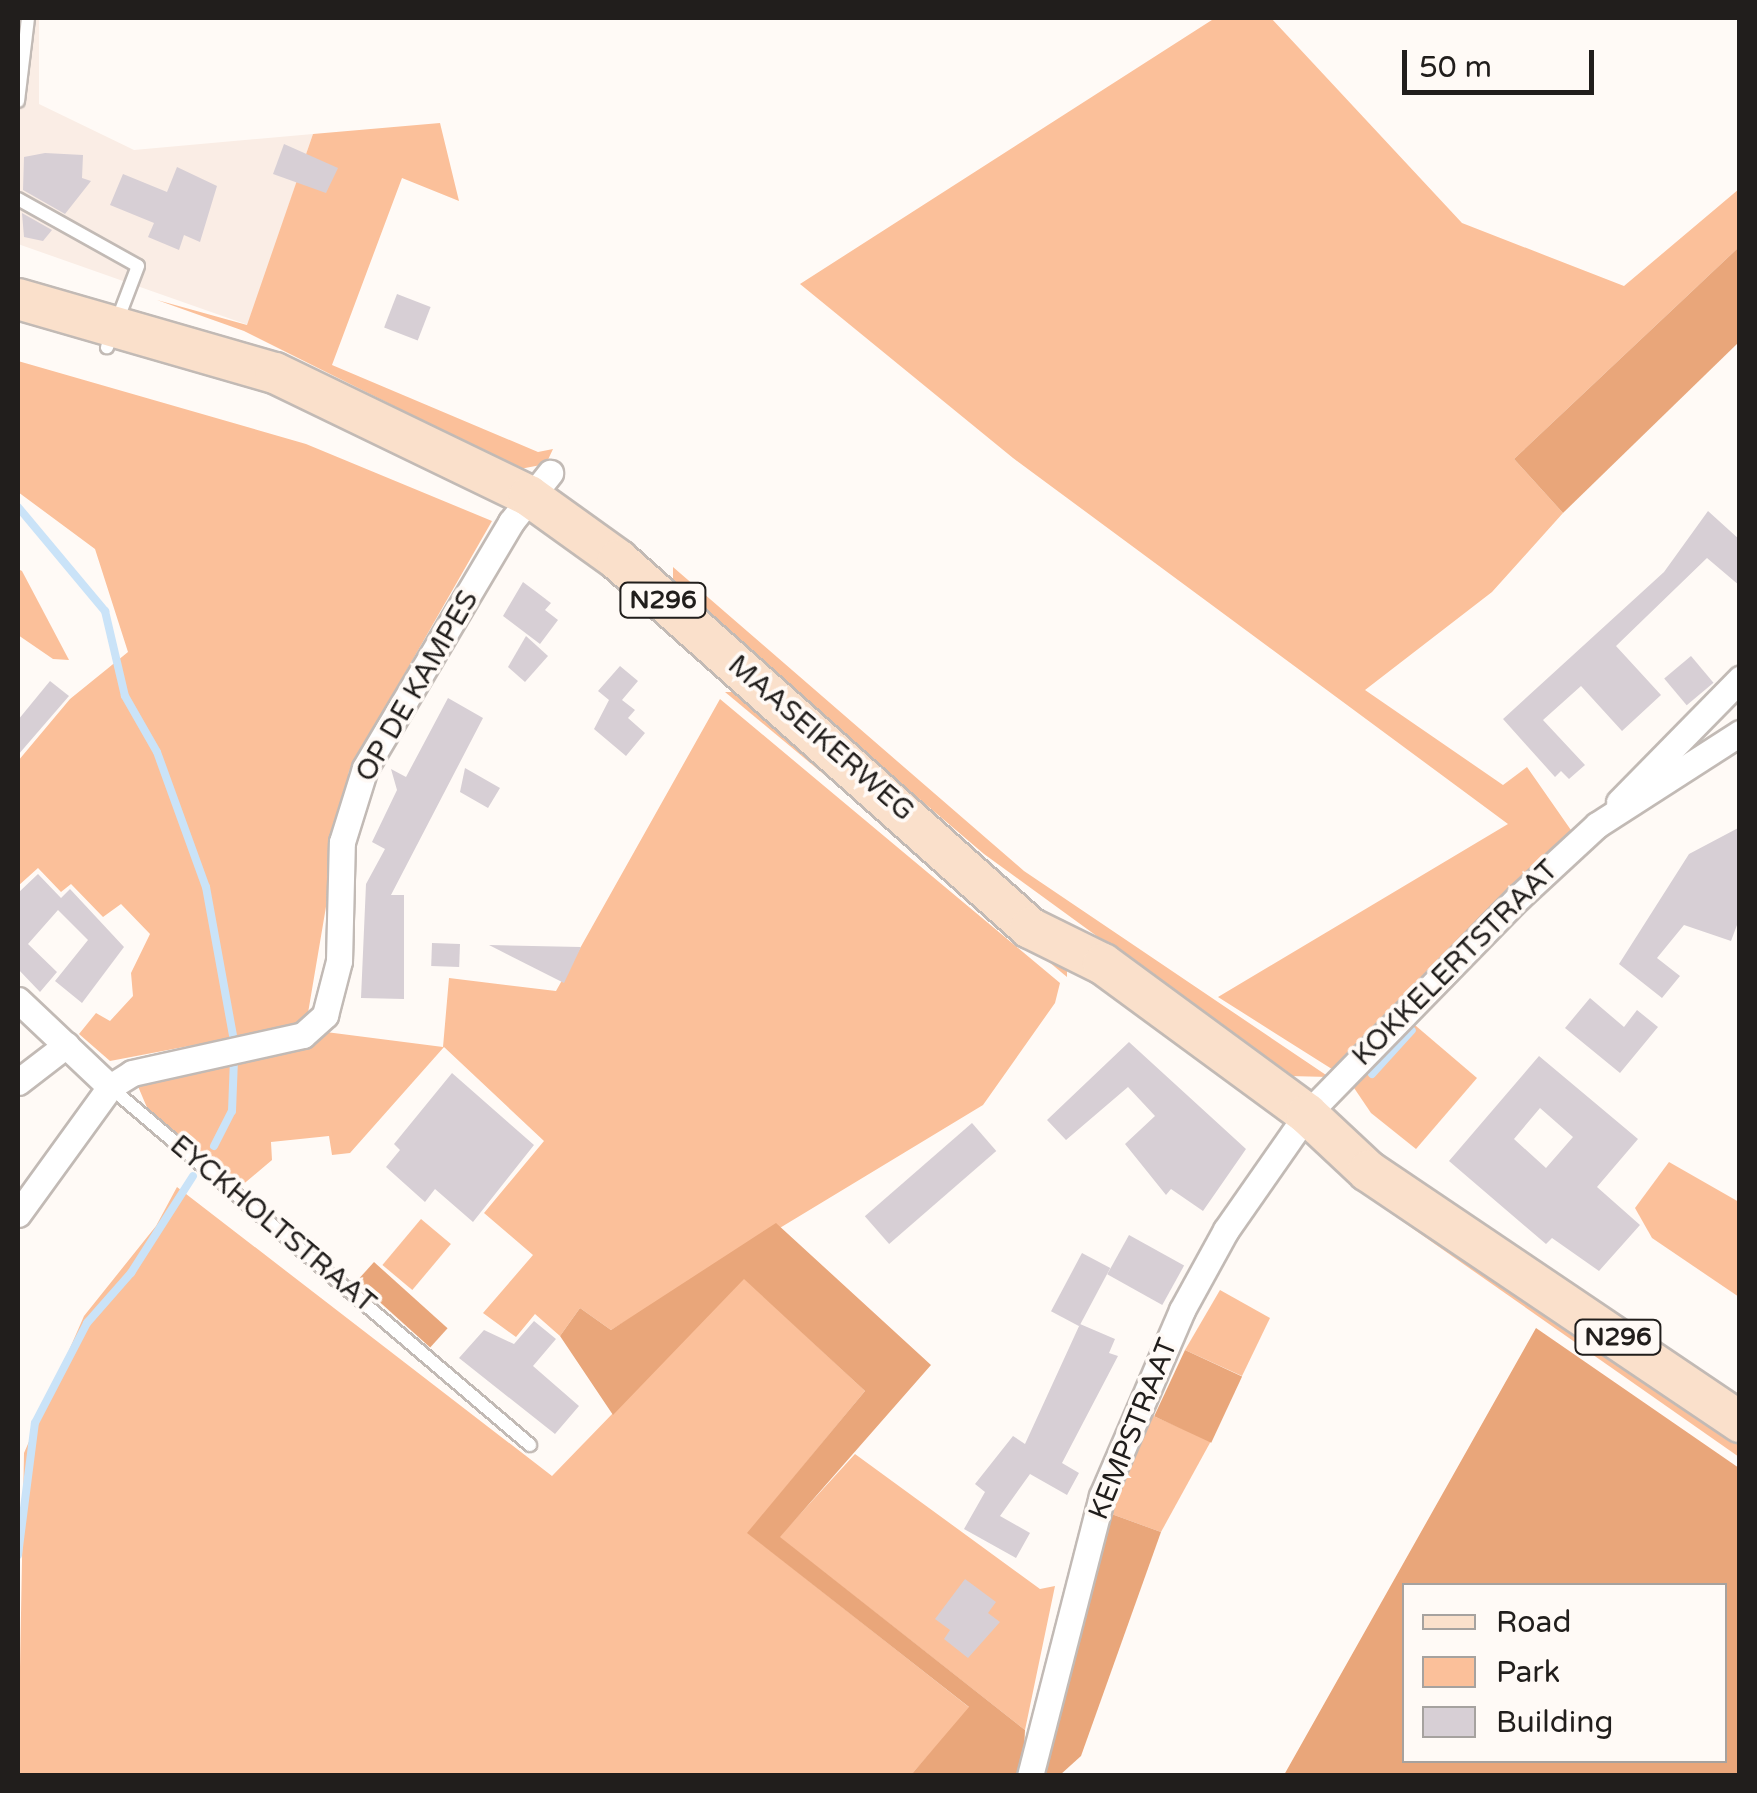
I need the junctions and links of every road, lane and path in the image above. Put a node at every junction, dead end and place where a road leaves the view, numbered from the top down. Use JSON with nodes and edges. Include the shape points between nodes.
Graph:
{"nodes":[{"id":1,"x":28,"y":18,"type":"edge"},
{"id":2,"x":18,"y":101,"type":"edge"},
{"id":3,"x":18,"y":199,"type":"edge"},
{"id":4,"x":18,"y":299,"type":"edge"},
{"id":5,"x":18,"y":326,"type":"edge"},
{"id":6,"x":111,"y":336,"type":"junction"},
{"id":7,"x":530,"y":497,"type":"junction"},
{"id":8,"x":1740,"y":679,"type":"edge"},
{"id":9,"x":1740,"y":733,"type":"edge"},
{"id":10,"x":1608,"y":818,"type":"junction"},
{"id":11,"x":18,"y":1000,"type":"edge"},
{"id":12,"x":66,"y":1045,"type":"junction"},
{"id":13,"x":18,"y":1082,"type":"edge"},
{"id":14,"x":110,"y":1087,"type":"junction"},
{"id":15,"x":1307,"y":1114,"type":"junction"},
{"id":16,"x":18,"y":1214,"type":"edge"},
{"id":17,"x":1740,"y":1422,"type":"edge"},
{"id":18,"x":530,"y":1445,"type":"dead end"},
{"id":19,"x":1030,"y":1776,"type":"edge"}],
"edges":[{"from":1,"to":2,"type":"lane"},
{"from":3,"to":6,"type":"lane","via":[[138,266]]},
{"from":4,"to":6,"type":"main road","name":"MAASEIKERWEG","number":"N296"},
{"from":5,"to":6,"type":"main road","name":"MAASEIKERWEG","number":"N296"},
{"from":6,"to":7,"type":"main road","name":"MAASEIKERWEG","number":"N296","via":[[350,409]]},
{"from":7,"to":14,"type":"street","name":"OP DE KAMPES","via":[[364,768],[342,842],[339,960],[325,1015],[304,1035],[132,1072]]},
{"from":7,"to":15,"type":"main road","name":"MAASEIKERWEG","number":"N296","via":[[618,560],[941,842],[1080,934],[1103,964]]},
{"from":8,"to":10,"type":"street","name":"KOKKELERTSTRAAT"},
{"from":9,"to":10,"type":"street","name":"KOKKELERTSTRAAT"},
{"from":10,"to":15,"type":"street","name":"KOKKELERTSTRAAT"},
{"from":11,"to":12,"type":"street","name":"EYCKHOLTSTRAAT"},
{"from":12,"to":13,"type":"street"},
{"from":12,"to":14,"type":"street","name":"EYCKHOLTSTRAAT"},
{"from":14,"to":16,"type":"street"},
{"from":14,"to":18,"type":"lane","name":"EYCKHOLTSTRAAT"},
{"from":15,"to":17,"type":"main road","name":"MAASEIKERWEG","number":"N296","via":[[1333,1146]]},
{"from":15,"to":19,"type":"street","name":"KEMPSTRAAT","via":[[1208,1258],[1110,1475]]}]}
